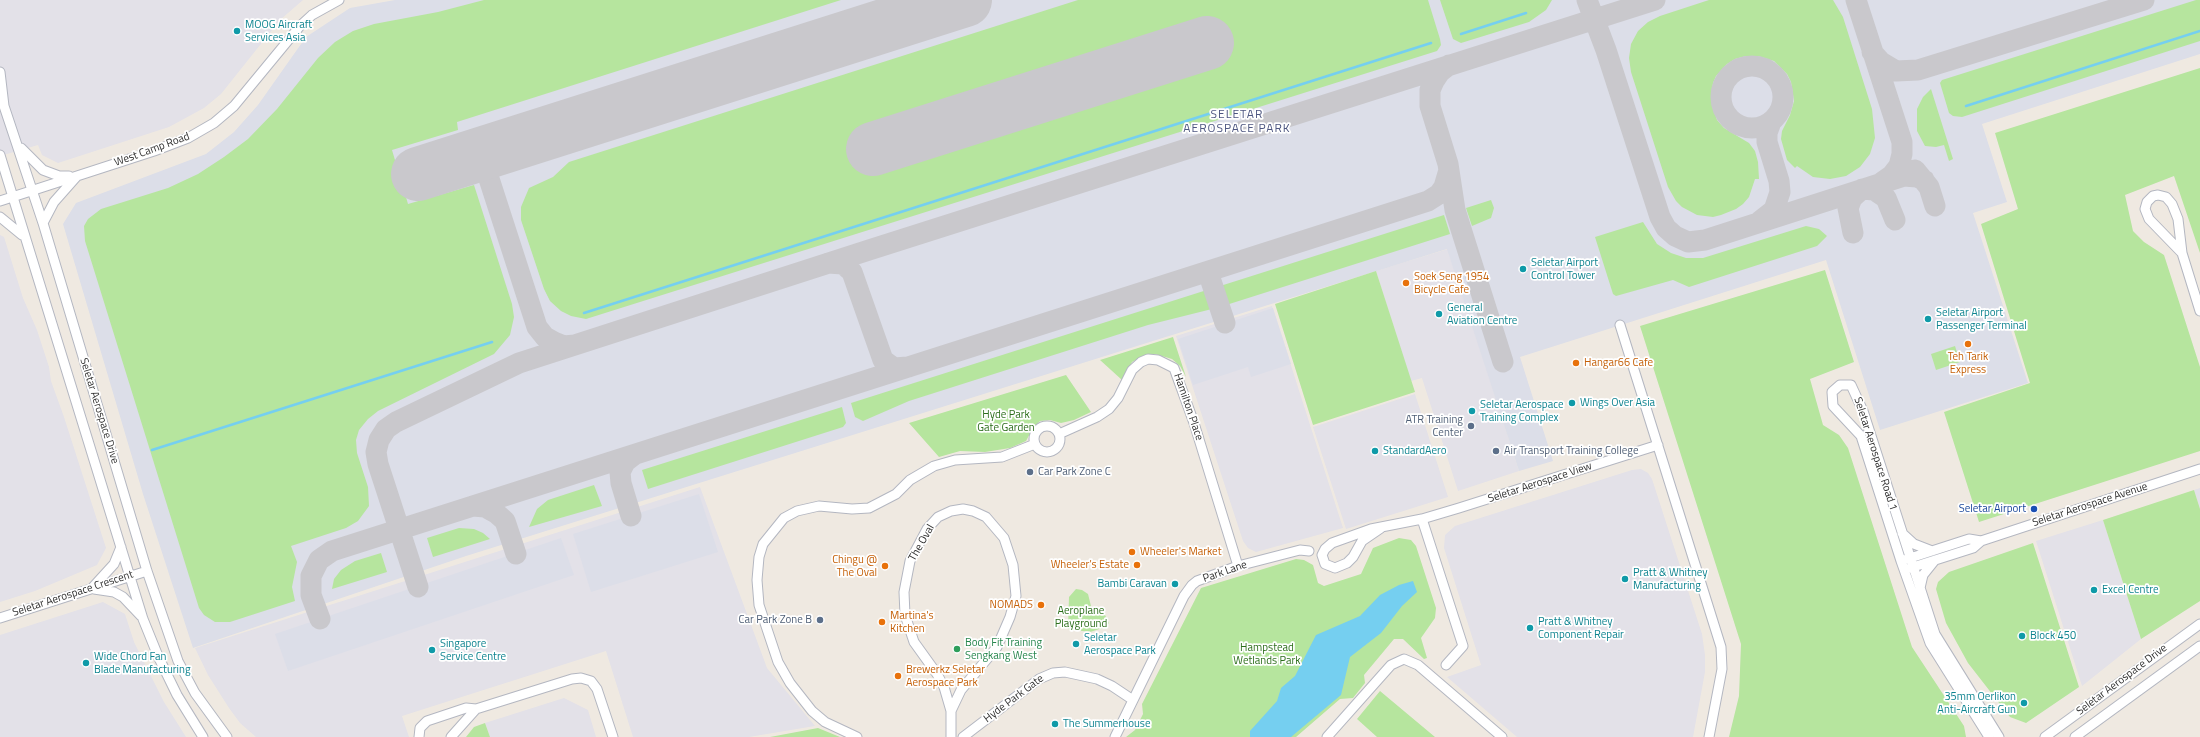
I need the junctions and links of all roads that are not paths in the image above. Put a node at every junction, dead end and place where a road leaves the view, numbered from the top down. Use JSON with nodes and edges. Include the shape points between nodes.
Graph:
{"nodes":[{"id":1,"x":339,"y":0,"type":"edge"},
{"id":2,"x":0,"y":72,"type":"edge"},
{"id":3,"x":18,"y":144,"type":"junction"},
{"id":4,"x":1,"y":162,"type":"edge"},
{"id":5,"x":77,"y":176,"type":"junction"},
{"id":6,"x":32,"y":190,"type":"junction"},
{"id":7,"x":12,"y":197,"type":"junction"},
{"id":8,"x":0,"y":201,"type":"edge"},
{"id":9,"x":0,"y":217,"type":"edge"},
{"id":10,"x":43,"y":223,"type":"junction"},
{"id":11,"x":25,"y":237,"type":"junction"},
{"id":12,"x":2182,"y":253,"type":"junction"},
{"id":13,"x":2200,"y":311,"type":"edge"},
{"id":14,"x":1620,"y":325,"type":"dead end"},
{"id":15,"x":1059,"y":434,"type":"junction"},
{"id":16,"x":1035,"y":444,"type":"junction"},
{"id":17,"x":1658,"y":445,"type":"junction"},
{"id":18,"x":2200,"y":469,"type":"edge"},
{"id":19,"x":1877,"y":472,"type":"junction"},
{"id":20,"x":1422,"y":519,"type":"junction"},
{"id":21,"x":1381,"y":528,"type":"junction"},
{"id":22,"x":1900,"y":531,"type":"junction"},
{"id":23,"x":121,"y":547,"type":"junction"},
{"id":24,"x":1309,"y":551,"type":"dead end"},
{"id":25,"x":1934,"y":556,"type":"junction"},
{"id":26,"x":1906,"y":564,"type":"junction"},
{"id":27,"x":1238,"y":566,"type":"junction"},
{"id":28,"x":147,"y":571,"type":"junction"},
{"id":29,"x":131,"y":576,"type":"junction"},
{"id":30,"x":90,"y":589,"type":"junction"},
{"id":31,"x":1920,"y":590,"type":"junction"},
{"id":32,"x":0,"y":618,"type":"edge"},
{"id":33,"x":143,"y":619,"type":"junction"},
{"id":34,"x":2200,"y":624,"type":"edge"},
{"id":35,"x":2200,"y":646,"type":"edge"},
{"id":36,"x":1446,"y":665,"type":"dead end"},
{"id":37,"x":944,"y":687,"type":"junction"},
{"id":38,"x":961,"y":690,"type":"junction"},
{"id":39,"x":1133,"y":700,"type":"junction"},
{"id":40,"x":476,"y":709,"type":"junction"},
{"id":41,"x":951,"y":711,"type":"junction"},
{"id":42,"x":1987,"y":732,"type":"edge"},
{"id":43,"x":203,"y":737,"type":"edge"},
{"id":44,"x":227,"y":737,"type":"edge"},
{"id":45,"x":420,"y":737,"type":"edge"},
{"id":46,"x":451,"y":737,"type":"edge"},
{"id":47,"x":613,"y":737,"type":"edge"},
{"id":48,"x":857,"y":737,"type":"edge"},
{"id":49,"x":951,"y":737,"type":"edge"},
{"id":50,"x":963,"y":737,"type":"edge"},
{"id":51,"x":1115,"y":737,"type":"edge"},
{"id":52,"x":1327,"y":737,"type":"edge"},
{"id":53,"x":1502,"y":737,"type":"edge"},
{"id":54,"x":1709,"y":737,"type":"edge"},
{"id":55,"x":1999,"y":737,"type":"edge"},
{"id":56,"x":2007,"y":737,"type":"edge"},
{"id":57,"x":2045,"y":737,"type":"edge"},
{"id":58,"x":2074,"y":737,"type":"edge"}],
"edges":[{"from":1,"to":5,"type":"street","name":"West Camp Road","via":[[312,15],[300,26],[234,106],[214,123],[188,138],[154,152]]},
{"from":2,"to":3,"type":"street","name":"Seletar Aerospace Drive","via":[[4,106]]},
{"from":3,"to":5,"type":"street","via":[[43,170],[59,176]]},
{"from":3,"to":6,"type":"street","name":"Seletar Aerospace Drive"},
{"from":4,"to":7,"type":"street","name":"Seletar Aerospace Drive"},
{"from":5,"to":6,"type":"street","name":"West Camp Road"},
{"from":5,"to":10,"type":"street","via":[[54,202]]},
{"from":6,"to":7,"type":"street","name":"West Camp Road"},
{"from":6,"to":10,"type":"street","name":"Seletar Aerospace Drive"},
{"from":7,"to":8,"type":"street","name":"West Camp Road"},
{"from":7,"to":11,"type":"street","name":"Seletar Aerospace Drive"},
{"from":9,"to":11,"type":"street","via":[[17,228]]},
{"from":10,"to":28,"type":"street","name":"Seletar Aerospace Drive"},
{"from":11,"to":23,"type":"street","name":"Seletar Aerospace Drive"},
{"from":12,"to":12,"type":"street","via":[[2149,220],[2145,209],[2153,196],[2166,197],[2172,204],[2178,219]]},
{"from":12,"to":13,"type":"street"},
{"from":14,"to":17,"type":"street"},
{"from":15,"to":16,"type":"street","via":[[1059,443],[1051,451],[1042,451]]},
{"from":15,"to":16,"type":"street","via":[[1054,428],[1042,427],[1034,436]]},
{"from":15,"to":27,"type":"street","name":"Hamilton Place","via":[[1109,409],[1136,365],[1148,359],[1158,360],[1170,366],[1178,376]]},
{"from":16,"to":48,"type":"street","via":[[1002,457],[963,459],[934,466],[910,480],[896,494],[869,508],[852,510],[819,506],[797,511],[784,518],[763,544],[757,580],[758,605],[778,662],[790,684],[812,711],[825,722]]},
{"from":17,"to":20,"type":"street","name":"Seletar Aerospace View"},
{"from":17,"to":54,"type":"street","via":[[1721,647],[1722,669]]},
{"from":18,"to":25,"type":"street","name":"Seletar Aerospace Avenue","via":[[1981,541],[1969,539]]},
{"from":19,"to":19,"type":"street","name":"Seletar Aerospace Road 1","via":[[1861,436],[1832,406],[1832,392],[1840,385],[1851,385],[1854,391]]},
{"from":19,"to":22,"type":"street","name":"Seletar Aerospace Road 1"},
{"from":19,"to":26,"type":"street","name":"Seletar Aerospace Road 1"},
{"from":20,"to":21,"type":"street","name":"Seletar Aerospace View"},
{"from":20,"to":36,"type":"street","via":[[1463,646]]},
{"from":21,"to":21,"type":"street","name":"Seletar Aerospace View","via":[[1362,541],[1353,558],[1347,563],[1335,568],[1325,564],[1322,555],[1332,543]]},
{"from":22,"to":25,"type":"street","via":[[1914,544]]},
{"from":22,"to":26,"type":"street","name":"Seletar Aerospace Road 1"},
{"from":23,"to":29,"type":"street","name":"Seletar Aerospace Drive"},
{"from":23,"to":30,"type":"street","via":[[114,564]]},
{"from":24,"to":27,"type":"street","name":"Park Lane","via":[[1300,550]]},
{"from":25,"to":26,"type":"street","name":"Seletar Aerospace Avenue"},
{"from":25,"to":31,"type":"street","via":[[1923,575]]},
{"from":26,"to":31,"type":"street","name":"Seletar Aerospace Road 1"},
{"from":26,"to":42,"type":"street","name":"Seletar Aerospace Road 1","via":[[1930,643]]},
{"from":27,"to":39,"type":"street","name":"Park Lane","via":[[1197,581],[1184,596]]},
{"from":28,"to":29,"type":"street","name":"Seletar Aerospace Crescent"},
{"from":28,"to":44,"type":"street","name":"Seletar Aerospace Drive","via":[[178,661],[195,692]]},
{"from":29,"to":30,"type":"street","name":"Seletar Aerospace Crescent"},
{"from":29,"to":33,"type":"street","name":"Seletar Aerospace Drive"},
{"from":30,"to":32,"type":"street","name":"Seletar Aerospace Crescent"},
{"from":30,"to":33,"type":"street","via":[[114,592],[123,597]]},
{"from":31,"to":42,"type":"street","name":"Seletar Aerospace Road 1","via":[[1935,634]]},
{"from":33,"to":43,"type":"street","name":"Seletar Aerospace Drive","via":[[177,695]]},
{"from":34,"to":57,"type":"street","name":"Seletar Aerospace Drive"},
{"from":35,"to":58,"type":"street","name":"Seletar Aerospace Drive"},
{"from":37,"to":38,"type":"street","via":[[953,693]]},
{"from":37,"to":38,"type":"street","name":"The Oval","via":[[919,652],[911,635],[905,615],[905,581],[914,554],[927,529],[938,517],[951,511],[973,511],[986,517],[1004,538],[1013,565],[1016,596],[997,646]]},
{"from":37,"to":41,"type":"street","name":"The Oval"},
{"from":38,"to":41,"type":"street","name":"The Oval"},
{"from":39,"to":50,"type":"street","name":"Hyde Park Gate","via":[[1097,679],[1065,672],[1053,673],[1039,679]]},
{"from":39,"to":51,"type":"street","name":"Park Lane"},
{"from":40,"to":45,"type":"street","via":[[466,708],[428,721],[420,728]]},
{"from":40,"to":46,"type":"street"},
{"from":40,"to":47,"type":"street","via":[[581,678],[591,682],[598,689]]},
{"from":41,"to":49,"type":"street","name":"The Oval"},
{"from":42,"to":55,"type":"street","name":"Seletar Aerospace Road 1"},
{"from":42,"to":56,"type":"street"},
{"from":52,"to":53,"type":"street","via":[[1395,661],[1404,659],[1418,665]]}]}
